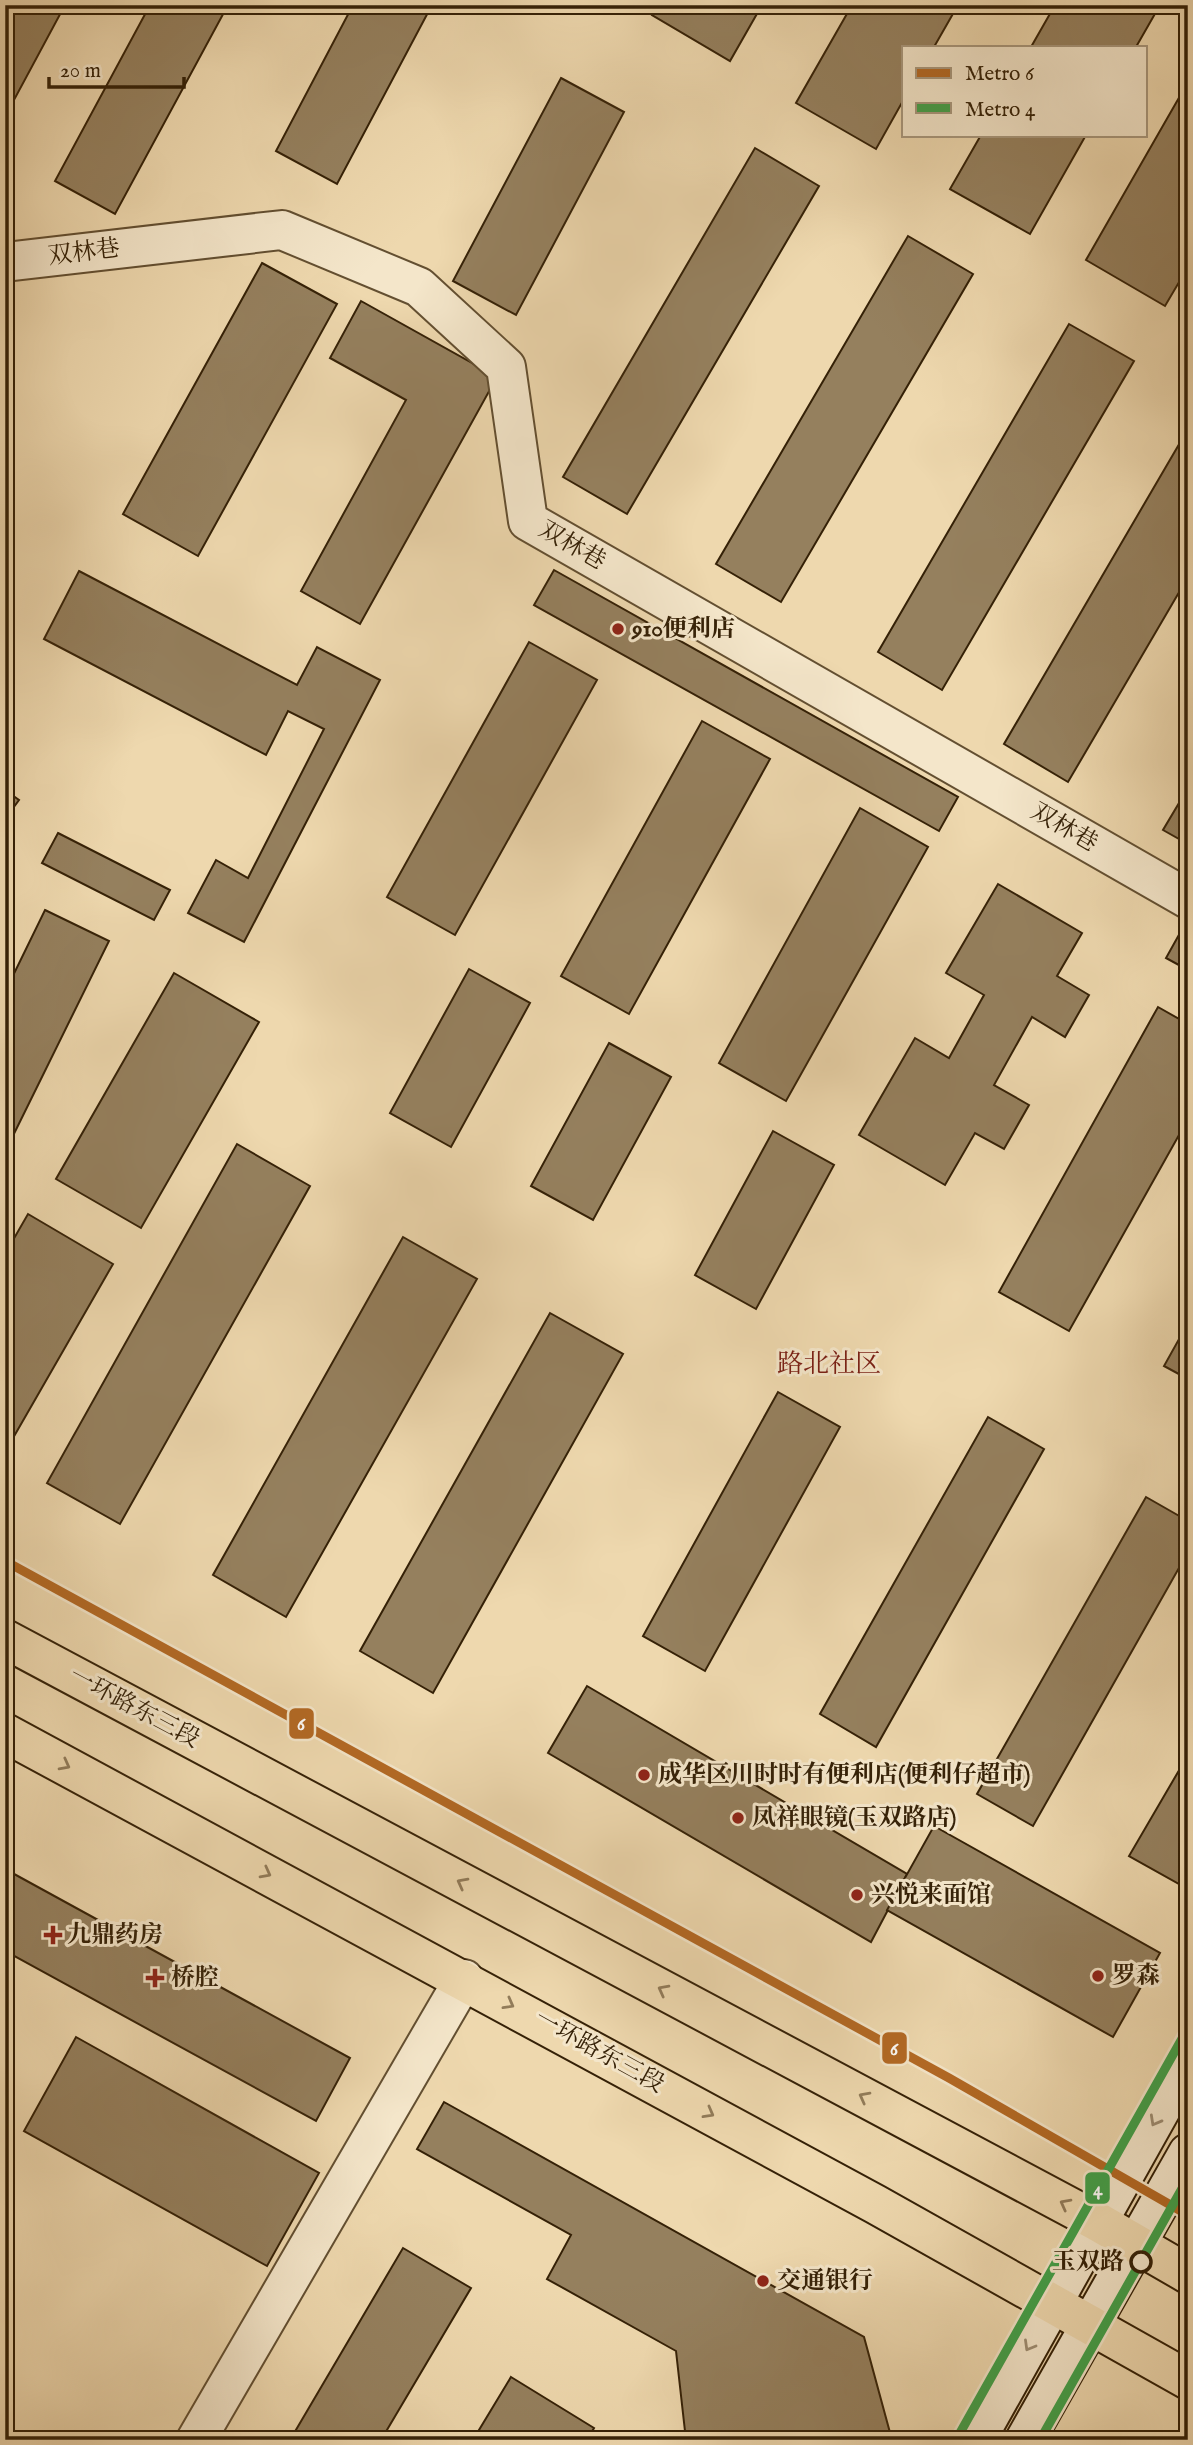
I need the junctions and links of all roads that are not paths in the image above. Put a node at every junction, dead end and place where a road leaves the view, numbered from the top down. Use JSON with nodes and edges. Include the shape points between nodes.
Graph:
{"nodes":[{"id":1,"x":5,"y":262,"type":"edge"},
{"id":2,"x":1188,"y":899,"type":"edge"},
{"id":3,"x":5,"y":1639,"type":"edge"},
{"id":4,"x":5,"y":1733,"type":"edge"},
{"id":5,"x":464,"y":1979,"type":"junction"},
{"id":6,"x":1188,"y":2061,"type":"edge"},
{"id":7,"x":1188,"y":2152,"type":"edge"},
{"id":8,"x":1098,"y":2222,"type":"junction"},
{"id":9,"x":1136,"y":2244,"type":"junction"},
{"id":10,"x":1188,"y":2274,"type":"edge"},
{"id":11,"x":1053,"y":2304,"type":"junction"},
{"id":12,"x":1090,"y":2325,"type":"junction"},
{"id":13,"x":1188,"y":2380,"type":"edge"},
{"id":14,"x":196,"y":2440,"type":"edge"},
{"id":15,"x":976,"y":2440,"type":"edge"},
{"id":16,"x":1026,"y":2440,"type":"edge"}],
"edges":[{"from":1,"to":2,"type":"street","name":"双林巷","via":[[282,230],[419,286],[506,367],[528,521]]},
{"from":8,"to":3,"type":"main road","name":"一环路东三段","one_way":true},
{"from":4,"to":5,"type":"main road","name":"一环路东三段","one_way":true},
{"from":5,"to":11,"type":"main road","name":"一环路东三段","one_way":true},
{"from":5,"to":14,"type":"street"},
{"from":6,"to":8,"type":"street","one_way":true},
{"from":7,"to":9,"type":"street"},
{"from":8,"to":9,"type":"main road","name":"一环路东三段"},
{"from":8,"to":11,"type":"street"},
{"from":9,"to":10,"type":"main road","name":"一环路东三段"},
{"from":9,"to":12,"type":"street"},
{"from":11,"to":12,"type":"main road","name":"一环路东三段"},
{"from":11,"to":15,"type":"street","one_way":true},
{"from":12,"to":13,"type":"main road","name":"一环路东三段"},
{"from":12,"to":16,"type":"street"}]}
